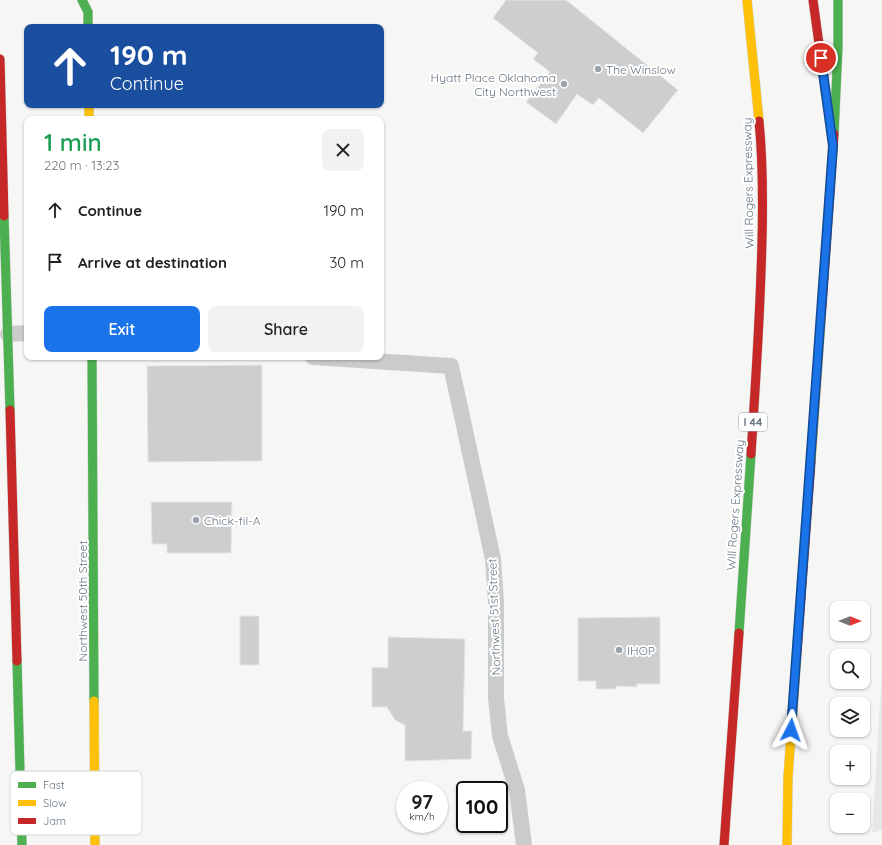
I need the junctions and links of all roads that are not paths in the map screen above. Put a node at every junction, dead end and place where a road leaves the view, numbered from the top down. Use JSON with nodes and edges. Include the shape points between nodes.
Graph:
{"nodes":[{"id":1,"x":82,"y":0,"type":"edge"},
{"id":2,"x":747,"y":0,"type":"edge"},
{"id":3,"x":813,"y":0,"type":"edge"},
{"id":4,"x":838,"y":0,"type":"edge"},
{"id":5,"x":88,"y":24,"type":"edge"},
{"id":6,"x":0,"y":59,"type":"edge"},
{"id":7,"x":833,"y":146,"type":"junction"},
{"id":8,"x":24,"y":333,"type":"edge"},
{"id":9,"x":8,"y":334,"type":"junction"},
{"id":10,"x":92,"y":360,"type":"edge"},
{"id":11,"x":359,"y":360,"type":"edge"},
{"id":12,"x":20,"y":771,"type":"edge"},
{"id":13,"x":95,"y":771,"type":"edge"},
{"id":14,"x":22,"y":835,"type":"edge"},
{"id":15,"x":95,"y":835,"type":"edge"},
{"id":16,"x":22,"y":845,"type":"edge"},
{"id":17,"x":95,"y":845,"type":"edge"},
{"id":18,"x":524,"y":845,"type":"edge"},
{"id":19,"x":724,"y":845,"type":"edge"},
{"id":20,"x":787,"y":845,"type":"edge"}],
"edges":[{"from":1,"to":5,"type":"main road","via":[[88,12]]},
{"from":2,"to":19,"type":"main road","name":"Will Rogers Expressway","number":"I 44","via":[[762,148],[763,215],[758,348]]},
{"from":3,"to":7,"type":"main road"},
{"from":4,"to":7,"type":"main road"},
{"from":6,"to":9,"type":"main road"},
{"from":7,"to":20,"type":"main road","via":[[788,769]]},
{"from":8,"to":9,"type":"street"},
{"from":9,"to":12,"type":"main road"},
{"from":10,"to":13,"type":"main road","name":"Northwest 50th Street"},
{"from":11,"to":18,"type":"street","name":"Northwest 51st Street","via":[[451,366],[493,559],[496,602],[496,698],[500,736],[517,790]]},
{"from":14,"to":16,"type":"main road"},
{"from":15,"to":17,"type":"main road","name":"Northwest 50th Street"}]}
